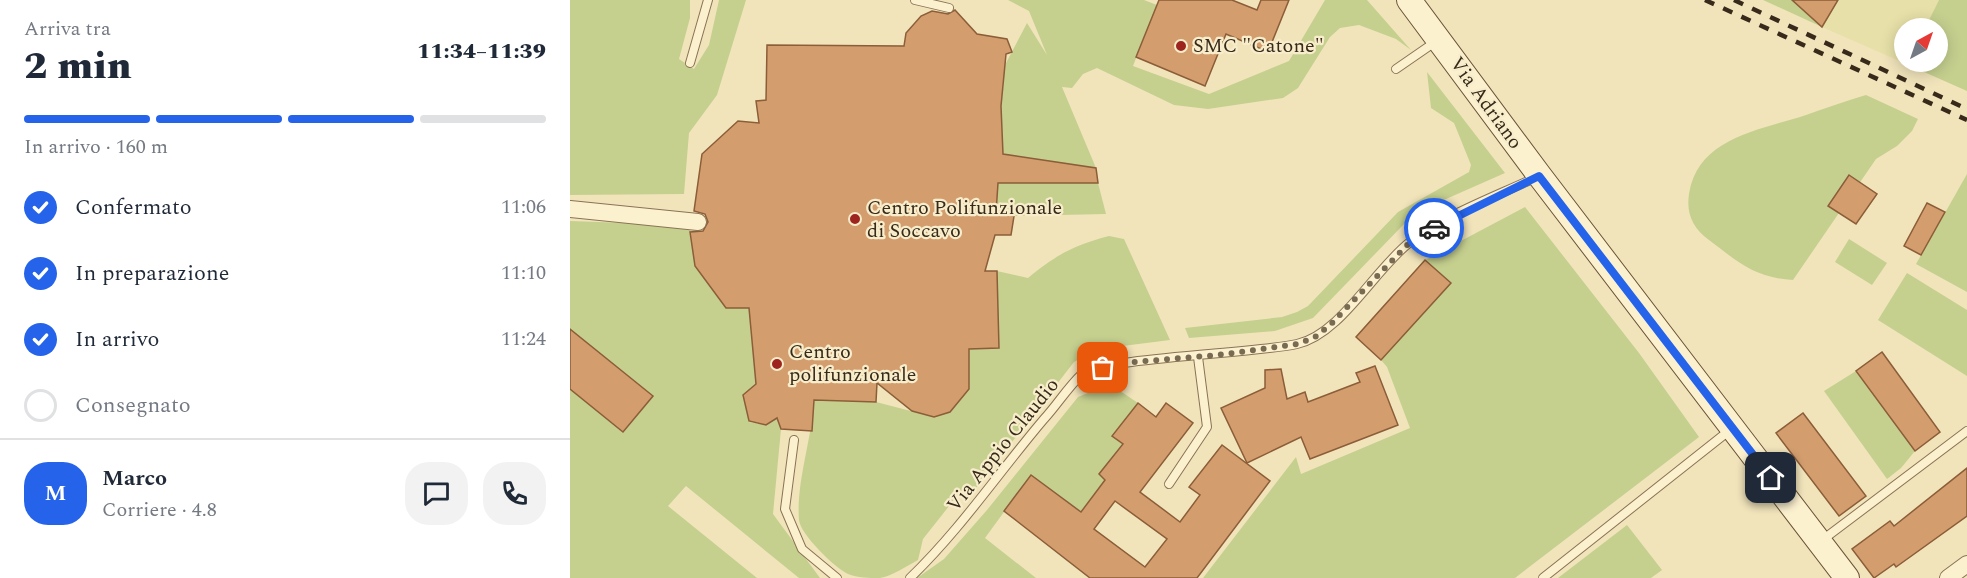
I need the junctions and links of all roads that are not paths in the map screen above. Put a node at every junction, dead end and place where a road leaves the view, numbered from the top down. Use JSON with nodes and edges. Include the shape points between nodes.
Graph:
{"nodes":[{"id":1,"x":708,"y":0,"type":"edge"},
{"id":2,"x":915,"y":0,"type":"edge"},
{"id":3,"x":1409,"y":0,"type":"edge"},
{"id":4,"x":949,"y":8,"type":"dead end"},
{"id":5,"x":1439,"y":39,"type":"junction"},
{"id":6,"x":690,"y":63,"type":"dead end"},
{"id":7,"x":1396,"y":69,"type":"dead end"},
{"id":8,"x":1539,"y":176,"type":"junction"},
{"id":9,"x":570,"y":209,"type":"edge"},
{"id":10,"x":698,"y":222,"type":"dead end"},
{"id":11,"x":1198,"y":357,"type":"junction"},
{"id":12,"x":1732,"y":428,"type":"junction"},
{"id":13,"x":1967,"y":431,"type":"edge"},
{"id":14,"x":794,"y":440,"type":"dead end"},
{"id":15,"x":1169,"y":484,"type":"dead end"},
{"id":16,"x":1819,"y":542,"type":"junction"},
{"id":17,"x":1967,"y":564,"type":"edge"},
{"id":18,"x":837,"y":578,"type":"edge"},
{"id":19,"x":910,"y":578,"type":"edge"},
{"id":20,"x":1543,"y":578,"type":"edge"},
{"id":21,"x":1847,"y":578,"type":"edge"},
{"id":22,"x":1948,"y":578,"type":"edge"}],
"edges":[{"from":1,"to":6,"type":"lane"},
{"from":2,"to":4,"type":"lane"},
{"from":3,"to":5,"type":"street","name":"Via Adriano"},
{"from":5,"to":7,"type":"lane"},
{"from":5,"to":8,"type":"street","name":"Via Adriano"},
{"from":8,"to":11,"type":"lane","name":"Via Appio Claudio","via":[[1461,212],[1410,242],[1315,337],[1298,344]]},
{"from":8,"to":12,"type":"street","name":"Via Adriano"},
{"from":9,"to":10,"type":"street"},
{"from":11,"to":15,"type":"lane","via":[[1207,428]]},
{"from":11,"to":19,"type":"lane","name":"Via Appio Claudio","via":[[1122,363],[1084,372],[942,548]]},
{"from":12,"to":16,"type":"street","name":"Via Adriano"},
{"from":12,"to":20,"type":"lane"},
{"from":13,"to":16,"type":"lane"},
{"from":14,"to":18,"type":"lane","via":[[785,508],[802,549]]},
{"from":16,"to":21,"type":"street","name":"Via Adriano"},
{"from":17,"to":22,"type":"street"}]}
